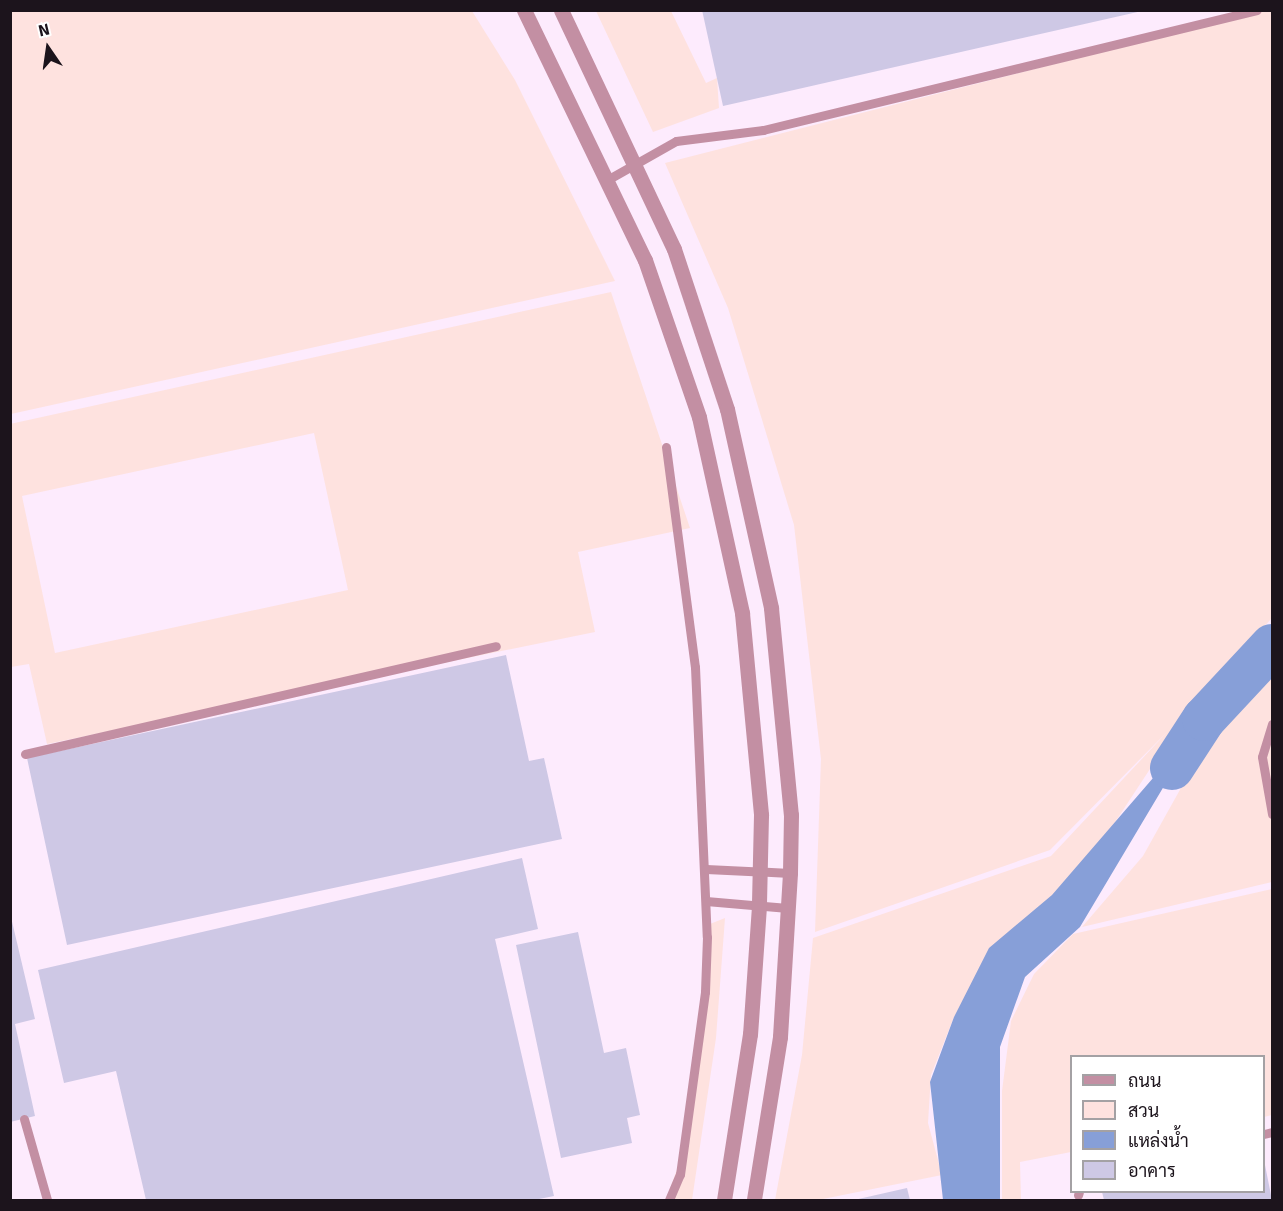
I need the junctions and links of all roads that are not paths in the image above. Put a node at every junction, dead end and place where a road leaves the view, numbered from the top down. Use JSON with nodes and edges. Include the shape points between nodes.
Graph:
{"nodes":[{"id":1,"x":524,"y":10,"type":"edge"},
{"id":2,"x":561,"y":10,"type":"edge"},
{"id":3,"x":1257,"y":10,"type":"edge"},
{"id":4,"x":635,"y":165,"type":"junction"},
{"id":5,"x":607,"y":180,"type":"junction"},
{"id":6,"x":666,"y":447,"type":"dead end"},
{"id":7,"x":496,"y":646,"type":"dead end"},
{"id":8,"x":1272,"y":724,"type":"edge"},
{"id":9,"x":25,"y":754,"type":"dead end"},
{"id":10,"x":1272,"y":814,"type":"edge"},
{"id":11,"x":706,"y":869,"type":"junction"},
{"id":12,"x":759,"y":870,"type":"junction"},
{"id":13,"x":790,"y":873,"type":"junction"},
{"id":14,"x":706,"y":901,"type":"junction"},
{"id":15,"x":759,"y":906,"type":"junction"},
{"id":16,"x":788,"y":908,"type":"junction"},
{"id":17,"x":24,"y":1119,"type":"dead end"},
{"id":18,"x":46,"y":1200,"type":"edge"},
{"id":19,"x":669,"y":1200,"type":"edge"},
{"id":20,"x":724,"y":1200,"type":"edge"},
{"id":21,"x":754,"y":1200,"type":"edge"}],
"edges":[{"from":1,"to":5,"type":"street"},
{"from":2,"to":4,"type":"street"},
{"from":3,"to":4,"type":"lane","via":[[763,130],[676,141]]},
{"from":4,"to":5,"type":"lane"},
{"from":4,"to":13,"type":"street","via":[[674,249],[728,410],[771,608],[788,780]]},
{"from":5,"to":12,"type":"street","via":[[645,260],[699,417],[742,613],[761,815]]},
{"from":6,"to":11,"type":"lane","via":[[695,667]]},
{"from":7,"to":9,"type":"lane"},
{"from":8,"to":10,"type":"lane","via":[[1262,757]]},
{"from":11,"to":12,"type":"lane"},
{"from":11,"to":14,"type":"lane"},
{"from":12,"to":13,"type":"lane"},
{"from":12,"to":15,"type":"street"},
{"from":13,"to":16,"type":"street"},
{"from":14,"to":15,"type":"lane"},
{"from":14,"to":19,"type":"lane","via":[[705,992],[680,1174]]},
{"from":15,"to":16,"type":"lane"},
{"from":15,"to":20,"type":"street","via":[[750,1034]]},
{"from":16,"to":21,"type":"street","via":[[780,1037]]},
{"from":17,"to":18,"type":"lane"}]}
